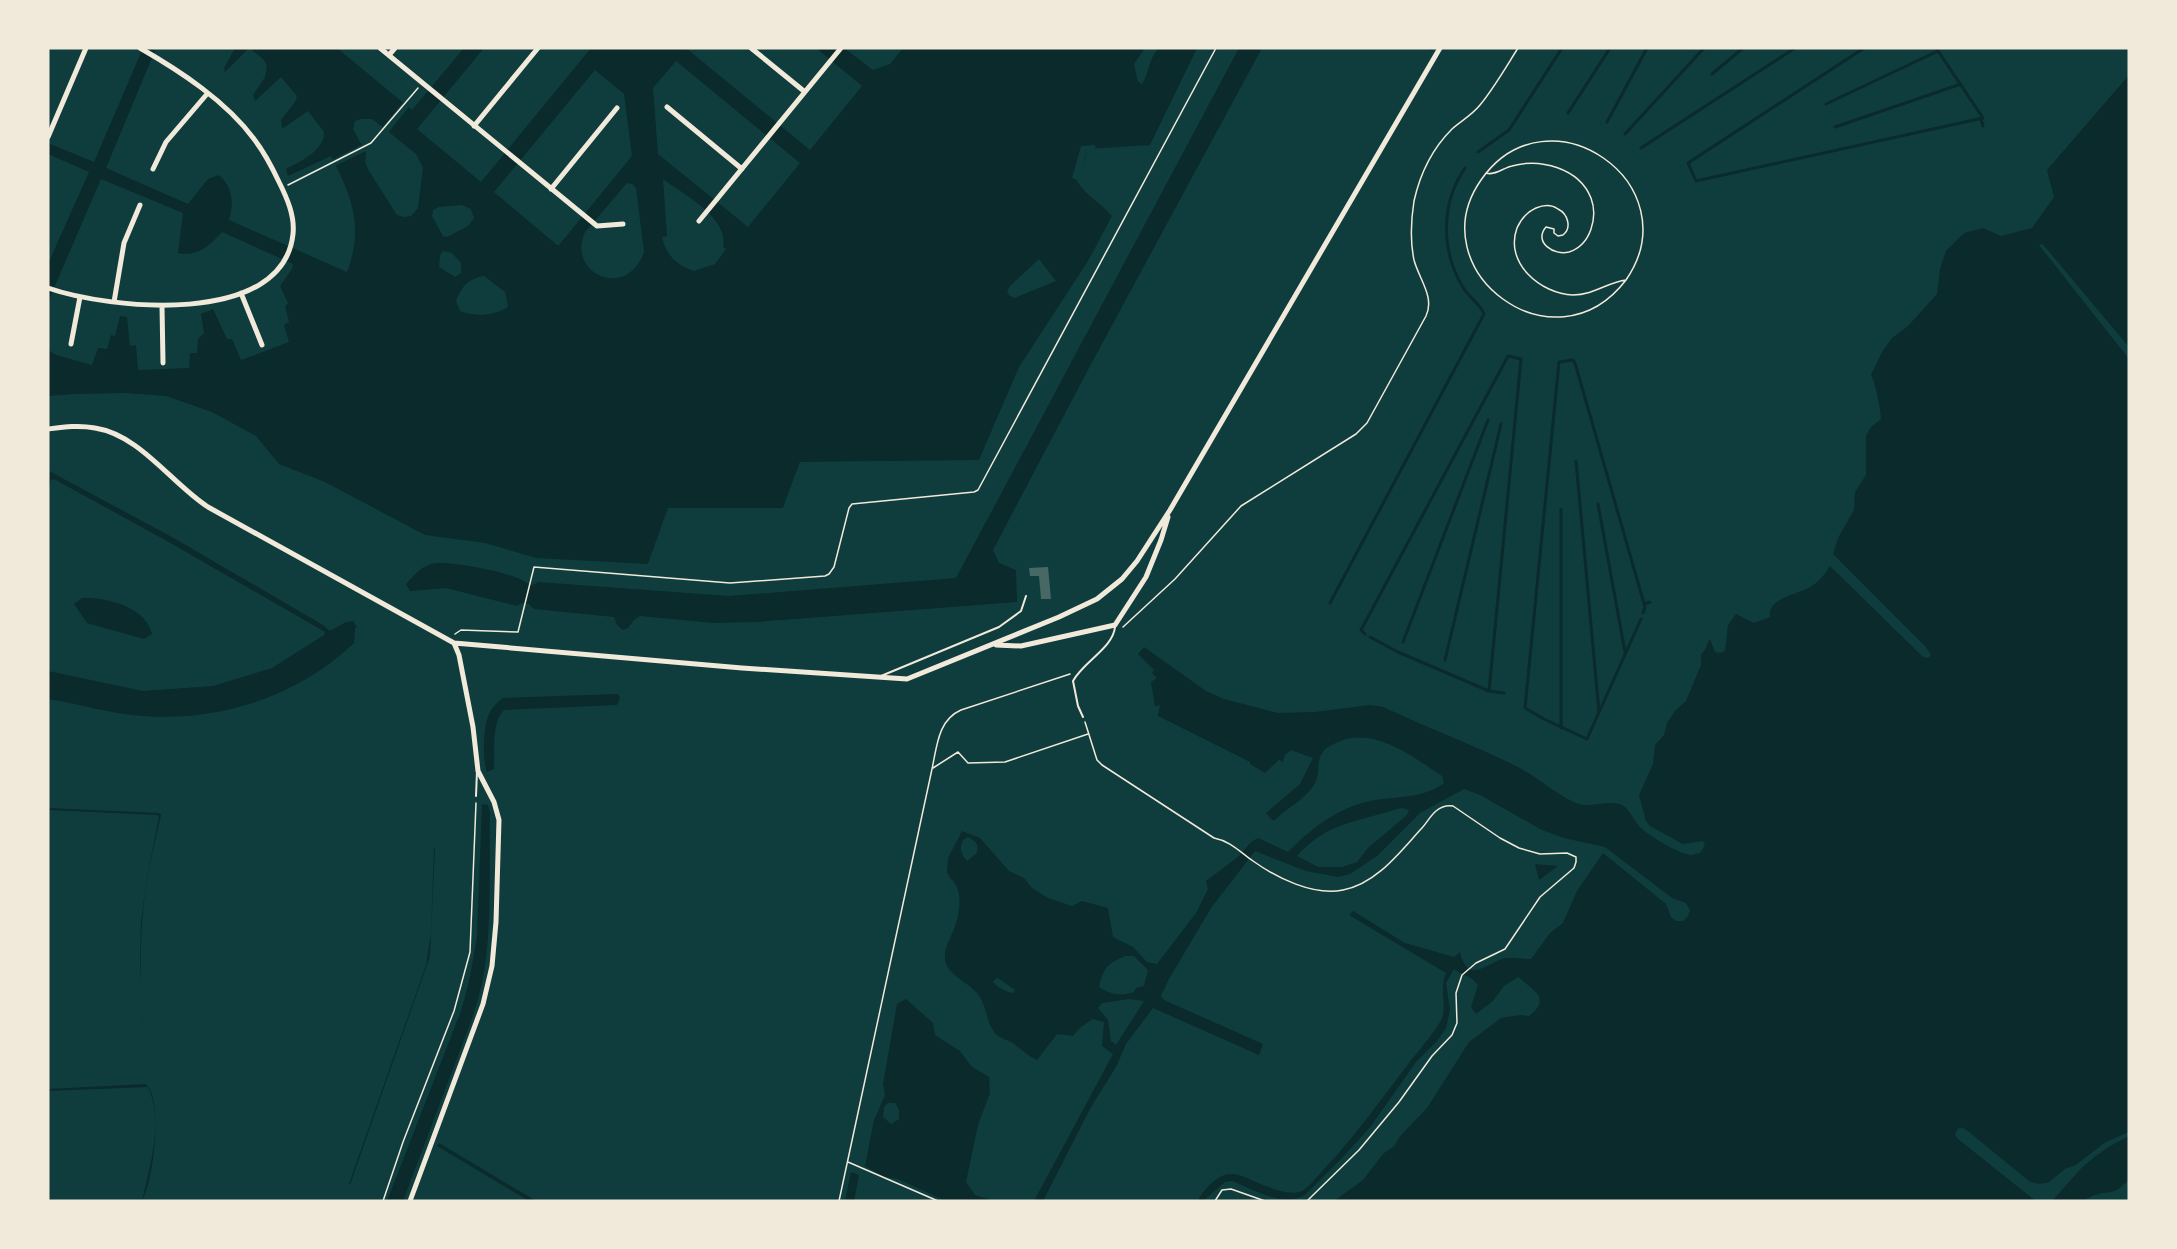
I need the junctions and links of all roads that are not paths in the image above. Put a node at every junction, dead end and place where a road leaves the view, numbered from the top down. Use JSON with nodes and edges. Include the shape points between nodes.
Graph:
{"nodes":[{"id":1,"x":86,"y":48,"type":"edge"},
{"id":2,"x":380,"y":48,"type":"edge"},
{"id":3,"x":395,"y":48,"type":"edge"},
{"id":4,"x":538,"y":48,"type":"edge"},
{"id":5,"x":751,"y":48,"type":"edge"},
{"id":6,"x":841,"y":48,"type":"edge"},
{"id":7,"x":1440,"y":48,"type":"edge"},
{"id":8,"x":141,"y":49,"type":"edge"},
{"id":9,"x":389,"y":55,"type":"junction"},
{"id":10,"x":805,"y":92,"type":"junction"},
{"id":11,"x":207,"y":94,"type":"junction"},
{"id":12,"x":667,"y":107,"type":"dead end"},
{"id":13,"x":617,"y":108,"type":"dead end"},
{"id":14,"x":474,"y":126,"type":"junction"},
{"id":15,"x":48,"y":137,"type":"edge"},
{"id":16,"x":153,"y":169,"type":"dead end"},
{"id":17,"x":742,"y":169,"type":"junction"},
{"id":18,"x":551,"y":189,"type":"junction"},
{"id":19,"x":140,"y":205,"type":"dead end"},
{"id":20,"x":699,"y":221,"type":"dead end"},
{"id":21,"x":623,"y":224,"type":"dead end"},
{"id":22,"x":50,"y":289,"type":"edge"},
{"id":23,"x":241,"y":293,"type":"junction"},
{"id":24,"x":80,"y":297,"type":"junction"},
{"id":25,"x":114,"y":302,"type":"junction"},
{"id":26,"x":162,"y":306,"type":"junction"},
{"id":27,"x":71,"y":344,"type":"dead end"},
{"id":28,"x":262,"y":345,"type":"dead end"},
{"id":29,"x":163,"y":363,"type":"dead end"},
{"id":30,"x":48,"y":429,"type":"edge"},
{"id":31,"x":1170,"y":510,"type":"junction"},
{"id":32,"x":1026,"y":596,"type":"dead end"},
{"id":33,"x":1115,"y":626,"type":"junction"},
{"id":34,"x":454,"y":643,"type":"junction"},
{"id":35,"x":994,"y":645,"type":"junction"},
{"id":36,"x":878,"y":678,"type":"junction"},
{"id":37,"x":1083,"y":717,"type":"road end"},
{"id":38,"x":477,"y":765,"type":"junction"},
{"id":39,"x":476,"y":796,"type":"road end"},
{"id":40,"x":410,"y":1201,"type":"edge"}],
"edges":[{"from":1,"to":15,"type":"street"},
{"from":2,"to":9,"type":"street"},
{"from":3,"to":9,"type":"street"},
{"from":4,"to":14,"type":"street"},
{"from":5,"to":10,"type":"street"},
{"from":6,"to":10,"type":"street"},
{"from":7,"to":31,"type":"street"},
{"from":8,"to":11,"type":"street"},
{"from":9,"to":14,"type":"street"},
{"from":10,"to":17,"type":"street"},
{"from":11,"to":16,"type":"street","via":[[166,142]]},
{"from":11,"to":23,"type":"street","via":[[254,139],[282,188],[291,213],[293,234],[284,260],[271,276]]},
{"from":12,"to":17,"type":"street"},
{"from":13,"to":18,"type":"street"},
{"from":14,"to":18,"type":"street"},
{"from":17,"to":20,"type":"street"},
{"from":18,"to":21,"type":"street","via":[[599,227]]},
{"from":19,"to":25,"type":"street","via":[[124,243]]},
{"from":22,"to":24,"type":"street"},
{"from":23,"to":26,"type":"street","via":[[198,304]]},
{"from":23,"to":28,"type":"street"},
{"from":24,"to":25,"type":"street"},
{"from":24,"to":27,"type":"street"},
{"from":25,"to":26,"type":"street"},
{"from":26,"to":29,"type":"street"},
{"from":30,"to":34,"type":"street","via":[[84,427],[114,433],[208,507]]},
{"from":31,"to":33,"type":"street","via":[[1146,578]]},
{"from":31,"to":35,"type":"street","via":[[1137,561],[1110,590],[1059,618]]},
{"from":32,"to":36,"type":"lane","via":[[1021,611],[999,627]]},
{"from":33,"to":35,"type":"street","via":[[1021,646]]},
{"from":33,"to":37,"type":"lane","via":[[1114,636],[1079,671],[1073,685]]},
{"from":34,"to":36,"type":"street"},
{"from":34,"to":38,"type":"street","via":[[471,716]]},
{"from":35,"to":36,"type":"street","via":[[907,679]]},
{"from":38,"to":39,"type":"lane"},
{"from":38,"to":40,"type":"street","via":[[499,820],[492,966],[483,1004]]}]}
